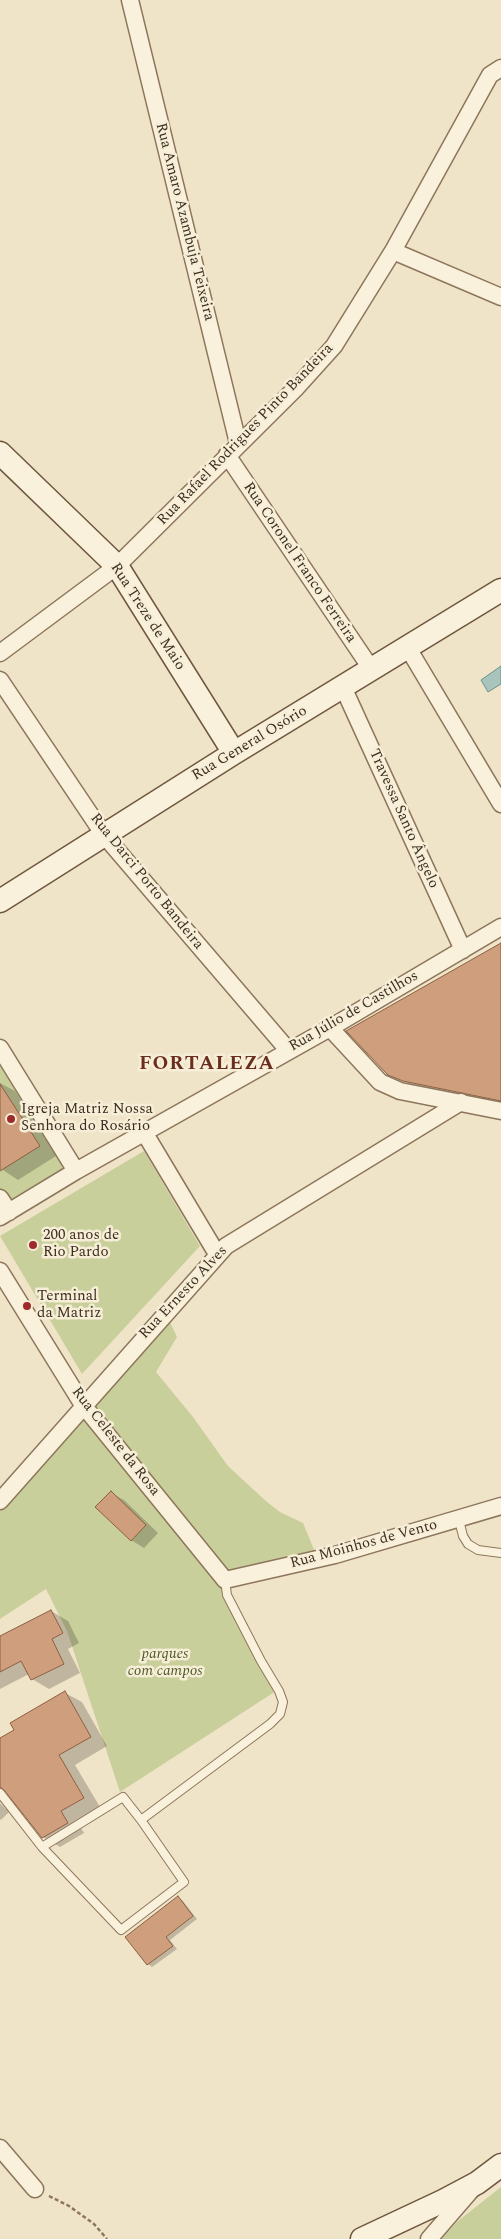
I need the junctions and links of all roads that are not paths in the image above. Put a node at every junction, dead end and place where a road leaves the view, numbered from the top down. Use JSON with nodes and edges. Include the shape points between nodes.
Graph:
{"nodes":[{"id":1,"x":136,"y":2,"type":"edge"},
{"id":2,"x":501,"y":68,"type":"edge"},
{"id":3,"x":393,"y":251,"type":"junction"},
{"id":4,"x":501,"y":296,"type":"edge"},
{"id":5,"x":233,"y":449,"type":"junction"},
{"id":6,"x":0,"y":453,"type":"edge"},
{"id":7,"x":118,"y":566,"type":"junction"},
{"id":8,"x":501,"y":590,"type":"edge"},
{"id":9,"x":408,"y":648,"type":"junction"},
{"id":10,"x":0,"y":653,"type":"edge"},
{"id":11,"x":372,"y":670,"type":"junction"},
{"id":12,"x":0,"y":680,"type":"edge"},
{"id":13,"x":344,"y":687,"type":"junction"},
{"id":14,"x":234,"y":754,"type":"junction"},
{"id":15,"x":501,"y":804,"type":"edge"},
{"id":16,"x":104,"y":835,"type":"junction"},
{"id":17,"x":0,"y":901,"type":"edge"},
{"id":18,"x":501,"y":927,"type":"edge"},
{"id":19,"x":463,"y":950,"type":"junction"},
{"id":20,"x":330,"y":1028,"type":"junction"},
{"id":21,"x":0,"y":1048,"type":"edge"},
{"id":22,"x":288,"y":1050,"type":"junction"},
{"id":23,"x":461,"y":1102,"type":"junction"},
{"id":24,"x":501,"y":1111,"type":"edge"},
{"id":25,"x":144,"y":1132,"type":"junction"},
{"id":26,"x":76,"y":1171,"type":"junction"},
{"id":27,"x":0,"y":1198,"type":"edge"},
{"id":28,"x":4,"y":1215,"type":"edge"},
{"id":29,"x":217,"y":1254,"type":"junction"},
{"id":30,"x":0,"y":1271,"type":"edge"},
{"id":31,"x":83,"y":1405,"type":"junction"},
{"id":32,"x":0,"y":1501,"type":"edge"},
{"id":33,"x":501,"y":1506,"type":"edge"},
{"id":34,"x":459,"y":1520,"type":"junction"},
{"id":35,"x":501,"y":1553,"type":"edge"},
{"id":36,"x":225,"y":1580,"type":"junction"},
{"id":37,"x":0,"y":1792,"type":"edge"},
{"id":38,"x":141,"y":1820,"type":"junction"},
{"id":39,"x":42,"y":1847,"type":"junction"},
{"id":40,"x":0,"y":2148,"type":"edge"},
{"id":41,"x":501,"y":2165,"type":"edge"},
{"id":42,"x":477,"y":2183,"type":"junction"},
{"id":43,"x":35,"y":2189,"type":"road end"},
{"id":44,"x":362,"y":2239,"type":"edge"},
{"id":45,"x":429,"y":2239,"type":"edge"}],
"edges":[{"from":1,"to":5,"type":"street","name":"Rua Amaro Azambuja Teixeira"},
{"from":2,"to":3,"type":"street","name":"Rua Rafael Rodrigues Pinto Bandeira","via":[[490,75]]},
{"from":3,"to":4,"type":"street"},
{"from":3,"to":5,"type":"street","name":"Rua Rafael Rodrigues Pinto Bandeira","via":[[334,346]]},
{"from":5,"to":7,"type":"street","name":"Rua Rafael Rodrigues Pinto Bandeira"},
{"from":5,"to":11,"type":"street","name":"Rua Coronel Franco Ferreira"},
{"from":6,"to":7,"type":"street","name":"Rua Treze de Maio"},
{"from":7,"to":10,"type":"street","name":"Rua Rafael Rodrigues Pinto Bandeira"},
{"from":7,"to":14,"type":"street","name":"Rua Treze de Maio"},
{"from":8,"to":9,"type":"street","name":"Rua General Osório"},
{"from":9,"to":11,"type":"street","name":"Rua General Osório"},
{"from":9,"to":15,"type":"street"},
{"from":11,"to":13,"type":"street","name":"Rua General Osório"},
{"from":12,"to":16,"type":"street","name":"Rua Darci Porto Bandeira"},
{"from":13,"to":14,"type":"street","name":"Rua General Osório"},
{"from":13,"to":19,"type":"street","name":"Travessa Santo Ângelo"},
{"from":14,"to":16,"type":"street","name":"Rua General Osório"},
{"from":16,"to":17,"type":"street","name":"Rua General Osório"},
{"from":16,"to":22,"type":"street","name":"Rua Darci Porto Bandeira"},
{"from":18,"to":19,"type":"street","name":"Rua Júlio de Castilhos"},
{"from":19,"to":20,"type":"street","name":"Rua Júlio de Castilhos"},
{"from":20,"to":22,"type":"street","name":"Rua Júlio de Castilhos"},
{"from":20,"to":23,"type":"street","via":[[380,1082],[400,1090]]},
{"from":21,"to":26,"type":"street"},
{"from":22,"to":25,"type":"street","name":"Rua Júlio de Castilhos"},
{"from":23,"to":24,"type":"street"},
{"from":23,"to":29,"type":"street","name":"Rua Ernesto Alves"},
{"from":25,"to":26,"type":"street","name":"Rua Júlio de Castilhos"},
{"from":25,"to":29,"type":"street"},
{"from":26,"to":28,"type":"street","name":"Rua Júlio de Castilhos"},
{"from":27,"to":28,"type":"street"},
{"from":29,"to":31,"type":"street","name":"Rua Ernesto Alves"},
{"from":30,"to":31,"type":"street","name":"Rua Celeste da Rosa"},
{"from":31,"to":32,"type":"street","name":"Rua Ernesto Alves"},
{"from":31,"to":36,"type":"street","name":"Rua Celeste da Rosa"},
{"from":33,"to":34,"type":"street","name":"Rua Moinhos de Vento"},
{"from":34,"to":35,"type":"lane","via":[[468,1544],[478,1550]]},
{"from":34,"to":36,"type":"street","name":"Rua Moinhos de Vento","via":[[335,1555]]},
{"from":36,"to":38,"type":"lane","via":[[227,1595],[279,1691],[283,1702],[280,1714]]},
{"from":37,"to":39,"type":"lane"},
{"from":38,"to":39,"type":"lane","via":[[123,1797]]},
{"from":38,"to":39,"type":"lane","via":[[184,1882],[121,1930]]},
{"from":40,"to":43,"type":"street"},
{"from":41,"to":42,"type":"street"},
{"from":42,"to":44,"type":"street"},
{"from":42,"to":45,"type":"street"}]}
